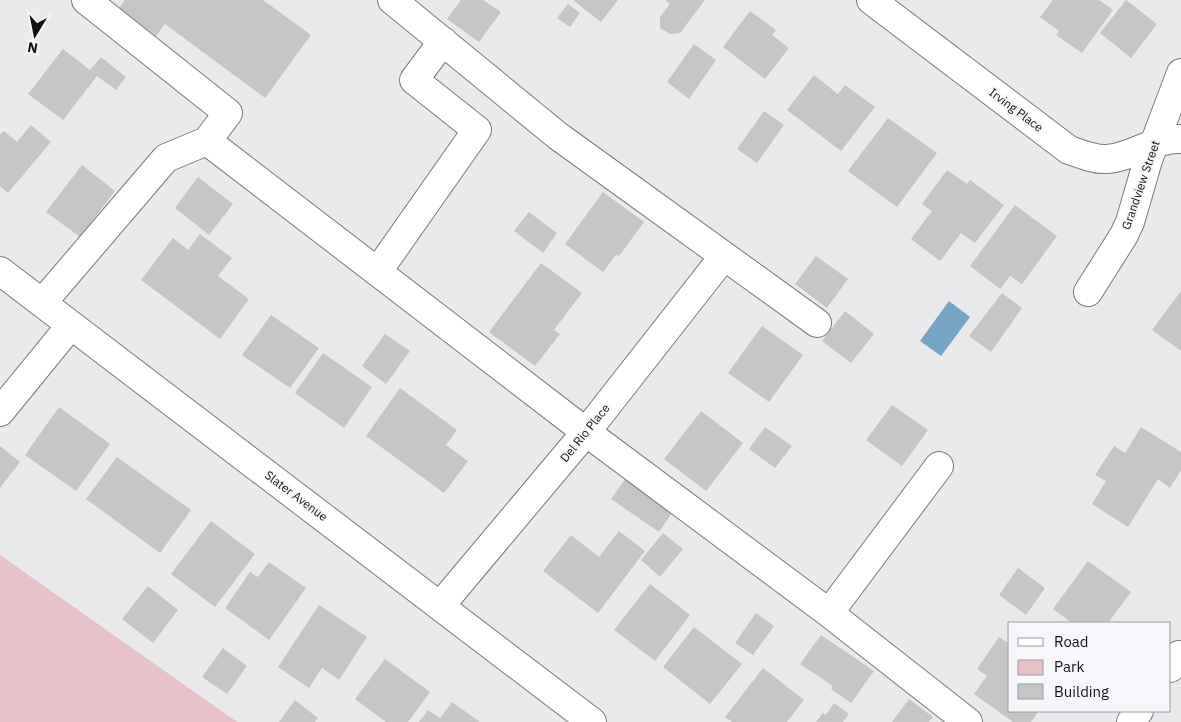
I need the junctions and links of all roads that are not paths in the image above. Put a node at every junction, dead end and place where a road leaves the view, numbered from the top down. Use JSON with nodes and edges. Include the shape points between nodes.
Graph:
{"nodes":[{"id":1,"x":86,"y":0,"type":"edge"},
{"id":2,"x":392,"y":0,"type":"edge"},
{"id":3,"x":870,"y":0,"type":"edge"},
{"id":4,"x":443,"y":41,"type":"junction"},
{"id":5,"x":1181,"y":73,"type":"edge"},
{"id":6,"x":1168,"y":140,"type":"edge"},
{"id":7,"x":207,"y":141,"type":"junction"},
{"id":8,"x":724,"y":256,"type":"junction"},
{"id":9,"x":0,"y":271,"type":"edge"},
{"id":10,"x":378,"y":271,"type":"junction"},
{"id":11,"x":1088,"y":292,"type":"dead end"},
{"id":12,"x":42,"y":303,"type":"junction"},
{"id":13,"x":818,"y":323,"type":"dead end"},
{"id":14,"x":71,"y":325,"type":"junction"},
{"id":15,"x":0,"y":412,"type":"edge"},
{"id":16,"x":586,"y":432,"type":"junction"},
{"id":17,"x":939,"y":466,"type":"dead end"},
{"id":18,"x":440,"y":606,"type":"junction"},
{"id":19,"x":829,"y":613,"type":"junction"},
{"id":20,"x":592,"y":722,"type":"edge"},
{"id":21,"x":968,"y":722,"type":"edge"}],
"edges":[{"from":1,"to":7,"type":"street","via":[[228,113]]},
{"from":2,"to":4,"type":"street"},
{"from":3,"to":6,"type":"street","name":"Irving Place","via":[[1069,150],[1106,159]]},
{"from":4,"to":8,"type":"street","via":[[558,136]]},
{"from":4,"to":10,"type":"street","via":[[414,80],[477,130]]},
{"from":5,"to":6,"type":"street","name":"Grandview Street"},
{"from":6,"to":11,"type":"street","name":"Grandview Street","via":[[1142,177],[1124,235]]},
{"from":7,"to":10,"type":"street"},
{"from":7,"to":12,"type":"street","via":[[166,158]]},
{"from":8,"to":13,"type":"street"},
{"from":8,"to":16,"type":"street","name":"Del Rio Place"},
{"from":9,"to":12,"type":"street","name":"Slater Avenue"},
{"from":10,"to":16,"type":"street"},
{"from":12,"to":14,"type":"street","name":"Slater Avenue"},
{"from":14,"to":15,"type":"street"},
{"from":14,"to":18,"type":"street","name":"Slater Avenue"},
{"from":16,"to":18,"type":"street","name":"Del Rio Place"},
{"from":16,"to":19,"type":"street"},
{"from":17,"to":19,"type":"street"},
{"from":18,"to":20,"type":"street","name":"Slater Avenue"},
{"from":19,"to":21,"type":"street"}]}
